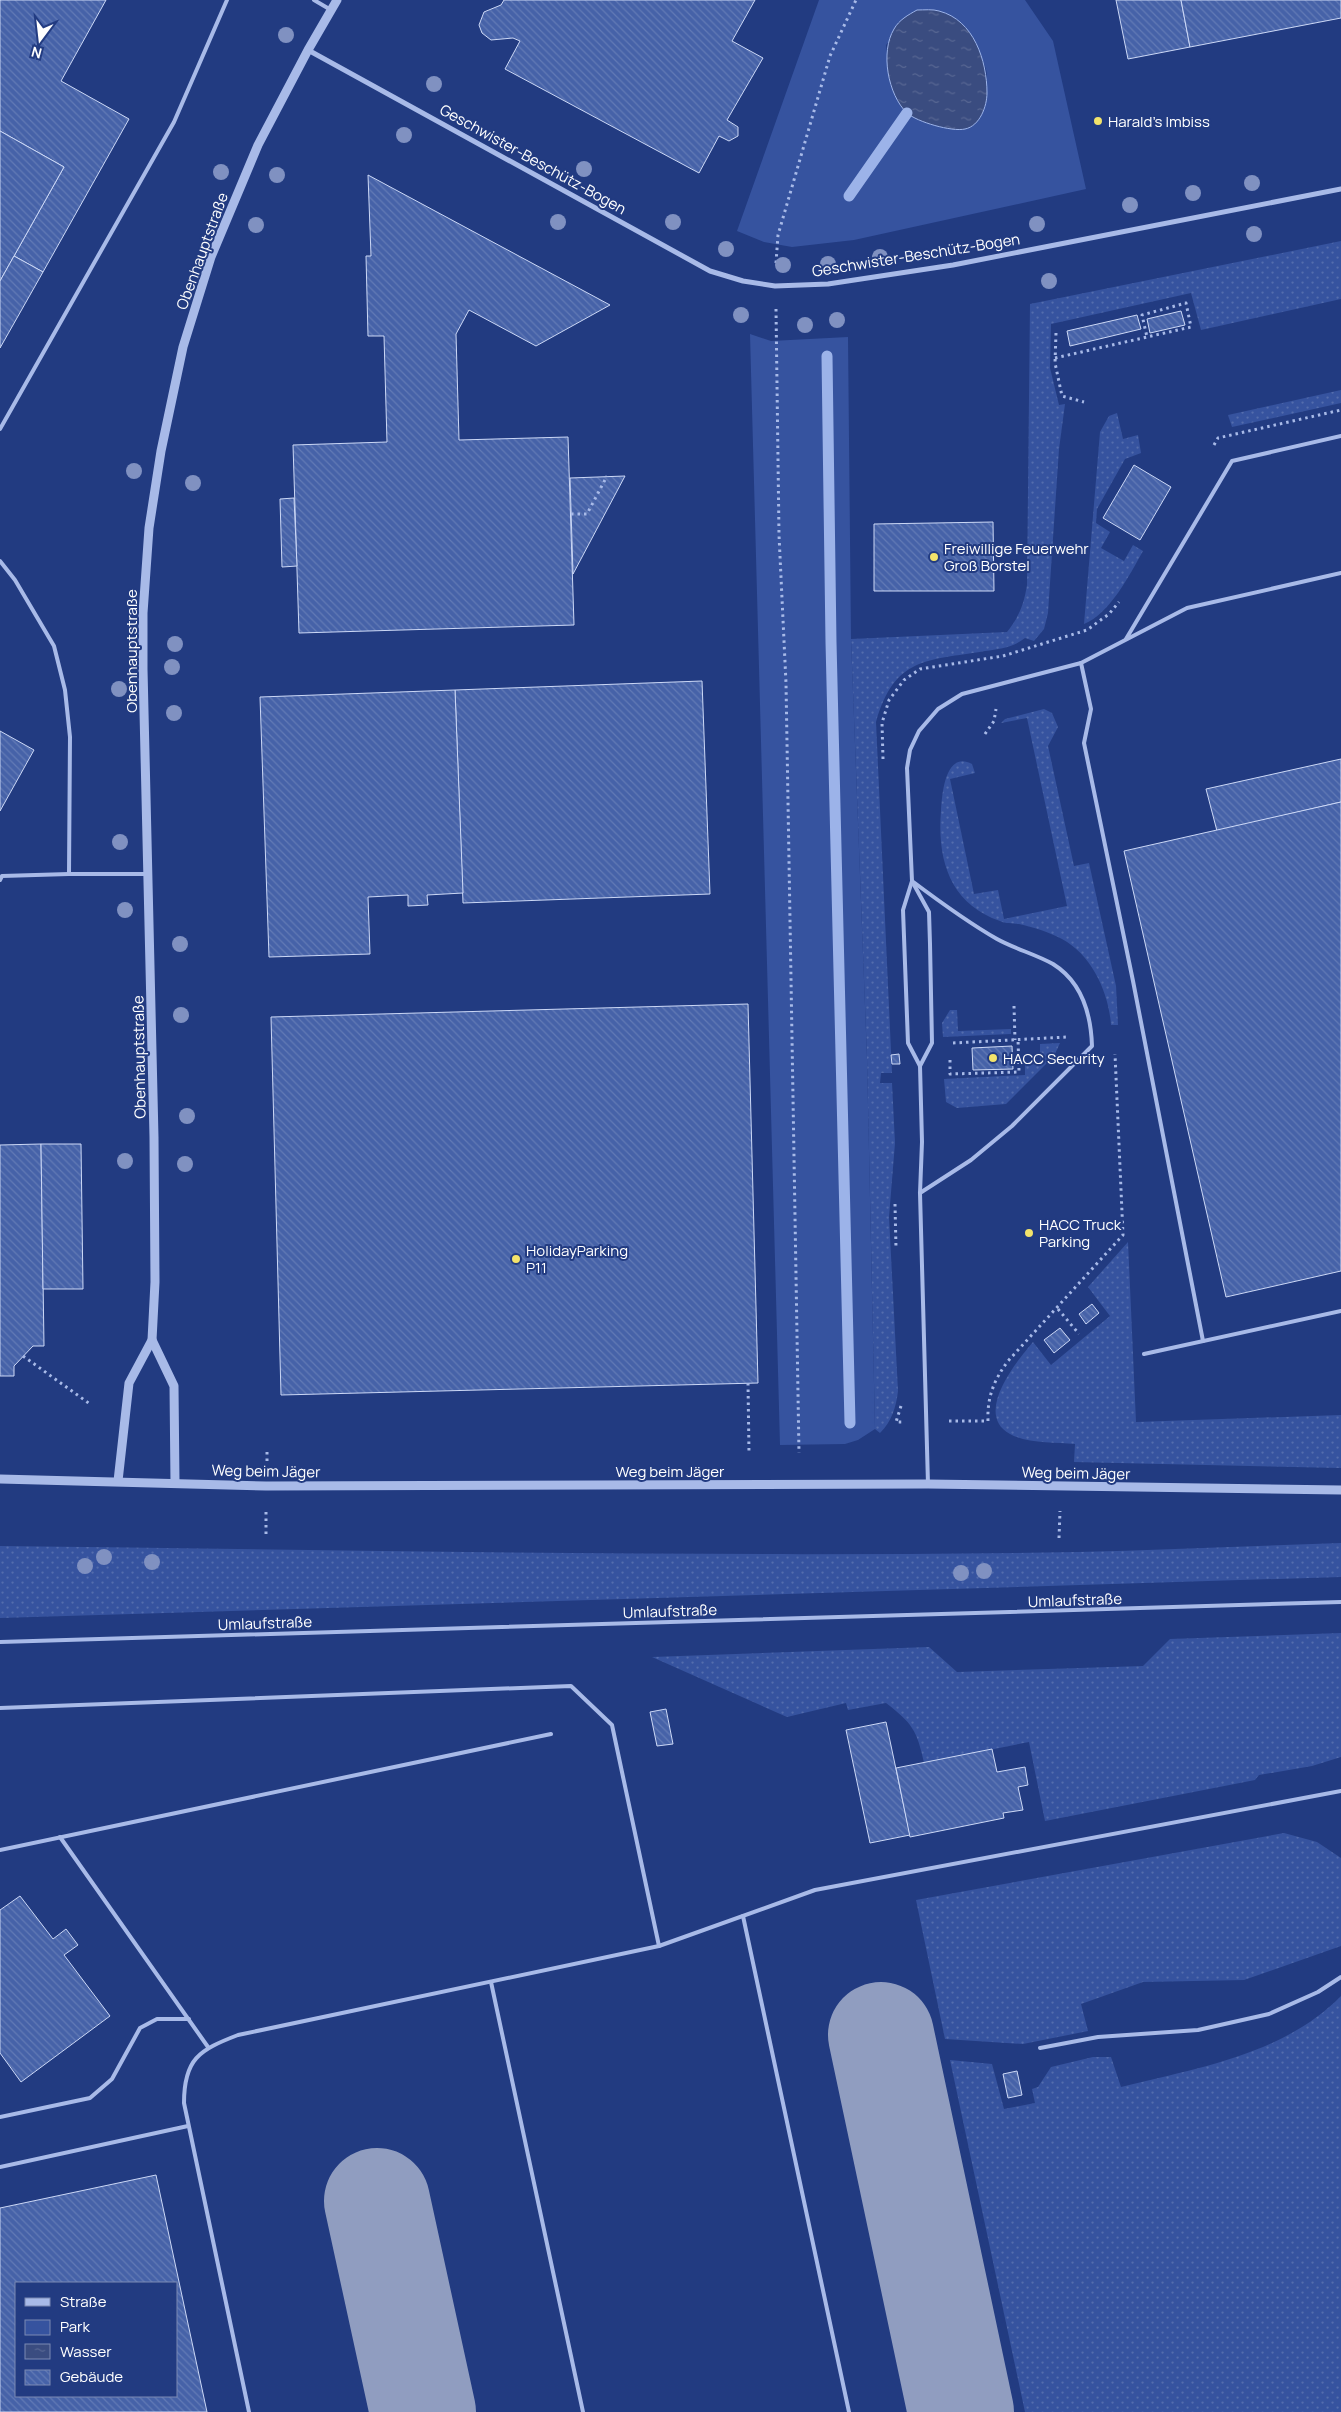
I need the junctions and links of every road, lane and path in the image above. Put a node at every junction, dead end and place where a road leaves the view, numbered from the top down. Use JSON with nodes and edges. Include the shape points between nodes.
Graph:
{"nodes":[{"id":1,"x":227,"y":0,"type":"edge"},
{"id":2,"x":314,"y":0,"type":"edge"},
{"id":3,"x":337,"y":0,"type":"edge"},
{"id":4,"x":856,"y":0,"type":"edge"},
{"id":5,"x":331,"y":10,"type":"junction"},
{"id":6,"x":308,"y":50,"type":"junction"},
{"id":7,"x":1341,"y":189,"type":"edge"},
{"id":8,"x":775,"y":286,"type":"junction"},
{"id":9,"x":1056,"y":332,"type":"dead end"},
{"id":10,"x":1147,"y":337,"type":"junction"},
{"id":11,"x":1055,"y":358,"type":"junction"},
{"id":12,"x":1084,"y":402,"type":"dead end"},
{"id":13,"x":0,"y":429,"type":"edge"},
{"id":14,"x":1341,"y":436,"type":"edge"},
{"id":15,"x":607,"y":476,"type":"dead end"},
{"id":16,"x":571,"y":514,"type":"dead end"},
{"id":17,"x":0,"y":561,"type":"edge"},
{"id":18,"x":1341,"y":573,"type":"edge"},
{"id":19,"x":1126,"y":639,"type":"junction"},
{"id":20,"x":1081,"y":663,"type":"junction"},
{"id":21,"x":69,"y":874,"type":"junction"},
{"id":22,"x":148,"y":874,"type":"junction"},
{"id":23,"x":0,"y":880,"type":"edge"},
{"id":24,"x":912,"y":881,"type":"junction"},
{"id":25,"x":1014,"y":1006,"type":"dead end"},
{"id":26,"x":1092,"y":1036,"type":"junction"},
{"id":27,"x":1016,"y":1040,"type":"junction"},
{"id":28,"x":949,"y":1043,"type":"dead end"},
{"id":29,"x":949,"y":1051,"type":"dead end"},
{"id":30,"x":920,"y":1066,"type":"junction"},
{"id":31,"x":920,"y":1193,"type":"junction"},
{"id":32,"x":1058,"y":1309,"type":"junction"},
{"id":33,"x":1341,"y":1311,"type":"edge"},
{"id":34,"x":1079,"y":1334,"type":"dead end"},
{"id":35,"x":152,"y":1340,"type":"junction"},
{"id":36,"x":1203,"y":1341,"type":"junction"},
{"id":37,"x":1144,"y":1354,"type":"dead end"},
{"id":38,"x":24,"y":1356,"type":"dead end"},
{"id":39,"x":748,"y":1383,"type":"dead end"},
{"id":40,"x":90,"y":1404,"type":"dead end"},
{"id":41,"x":988,"y":1421,"type":"dead end"},
{"id":42,"x":749,"y":1453,"type":"dead end"},
{"id":43,"x":799,"y":1453,"type":"dead end"},
{"id":44,"x":0,"y":1479,"type":"edge"},
{"id":45,"x":118,"y":1482,"type":"junction"},
{"id":46,"x":175,"y":1483,"type":"junction"},
{"id":47,"x":928,"y":1484,"type":"junction"},
{"id":48,"x":1341,"y":1490,"type":"edge"},
{"id":49,"x":1341,"y":1602,"type":"edge"},
{"id":50,"x":0,"y":1642,"type":"edge"},
{"id":51,"x":0,"y":1708,"type":"edge"},
{"id":52,"x":551,"y":1734,"type":"dead end"},
{"id":53,"x":1341,"y":1791,"type":"edge"},
{"id":54,"x":60,"y":1837,"type":"junction"},
{"id":55,"x":0,"y":1850,"type":"edge"},
{"id":56,"x":743,"y":1916,"type":"junction"},
{"id":57,"x":660,"y":1946,"type":"junction"},
{"id":58,"x":1341,"y":1977,"type":"edge"},
{"id":59,"x":491,"y":1982,"type":"junction"},
{"id":60,"x":188,"y":2019,"type":"junction"},
{"id":61,"x":208,"y":2047,"type":"junction"},
{"id":62,"x":1040,"y":2048,"type":"dead end"},
{"id":63,"x":0,"y":2117,"type":"edge"},
{"id":64,"x":188,"y":2126,"type":"junction"},
{"id":65,"x":0,"y":2167,"type":"edge"},
{"id":66,"x":250,"y":2412,"type":"edge"},
{"id":67,"x":583,"y":2412,"type":"edge"},
{"id":68,"x":850,"y":2412,"type":"edge"}],
"edges":[{"from":1,"to":13,"type":"lane","via":[[174,122]]},
{"from":2,"to":5,"type":"lane"},
{"from":3,"to":5,"type":"street","name":"Obenhauptstraße"},
{"from":4,"to":8,"type":"path","via":[[830,56],[778,235]]},
{"from":5,"to":6,"type":"street","name":"Obenhauptstraße"},
{"from":6,"to":8,"type":"street","name":"Geschwister-Beschütz-Bogen","via":[[710,271]]},
{"from":6,"to":22,"type":"street","name":"Obenhauptstraße","via":[[258,144],[211,257],[183,347],[161,451],[149,528],[143,613]]},
{"from":7,"to":8,"type":"street","name":"Geschwister-Beschütz-Bogen","via":[[954,265],[828,284]]},
{"from":8,"to":43,"type":"path","via":[[779,535],[786,693]]},
{"from":9,"to":11,"type":"path"},
{"from":10,"to":10,"type":"path","via":[[1191,326],[1186,303],[1142,314]]},
{"from":10,"to":11,"type":"path"},
{"from":11,"to":12,"type":"path","via":[[1062,396]]},
{"from":14,"to":19,"type":"lane","via":[[1232,461]]},
{"from":15,"to":16,"type":"path","via":[[587,514]]},
{"from":17,"to":21,"type":"lane","via":[[54,646],[65,690],[70,736]]},
{"from":18,"to":19,"type":"lane","via":[[1187,608]]},
{"from":19,"to":20,"type":"lane"},
{"from":20,"to":24,"type":"lane","via":[[962,694],[938,709],[919,731],[910,750],[907,768]]},
{"from":20,"to":36,"type":"lane","via":[[1091,709],[1084,743]]},
{"from":21,"to":22,"type":"lane"},
{"from":21,"to":23,"type":"lane","via":[[2,876]]},
{"from":22,"to":35,"type":"street","name":"Obenhauptstraße","via":[[154,1138]]},
{"from":24,"to":26,"type":"lane","via":[[966,921],[1006,944],[1054,965],[1071,980],[1083,998]]},
{"from":24,"to":30,"type":"lane","via":[[903,910],[908,1043]]},
{"from":24,"to":30,"type":"lane","via":[[929,920],[932,1043]]},
{"from":25,"to":27,"type":"path"},
{"from":26,"to":27,"type":"path"},
{"from":26,"to":31,"type":"lane","via":[[1092,1046],[1012,1126],[971,1160]]},
{"from":26,"to":32,"type":"path","via":[[1114,1035],[1123,1235]]},
{"from":27,"to":28,"type":"path"},
{"from":27,"to":29,"type":"path","via":[[1019,1072],[950,1074]]},
{"from":30,"to":31,"type":"lane"},
{"from":31,"to":47,"type":"lane"},
{"from":32,"to":34,"type":"path"},
{"from":32,"to":41,"type":"path","via":[[996,1378],[988,1407]]},
{"from":33,"to":36,"type":"lane"},
{"from":35,"to":45,"type":"street","name":"Obenhauptstraße","via":[[129,1382]]},
{"from":35,"to":46,"type":"street","name":"Obenhauptstraße","via":[[174,1386]]},
{"from":36,"to":37,"type":"lane"},
{"from":38,"to":40,"type":"path"},
{"from":39,"to":42,"type":"path"},
{"from":44,"to":45,"type":"street","name":"Weg beim Jäger"},
{"from":45,"to":46,"type":"street","name":"Weg beim Jäger"},
{"from":46,"to":47,"type":"street","name":"Weg beim Jäger","via":[[266,1486]]},
{"from":47,"to":48,"type":"street","name":"Weg beim Jäger"},
{"from":49,"to":50,"type":"lane","name":"Umlaufstraße"},
{"from":51,"to":57,"type":"lane","via":[[571,1686],[612,1725]]},
{"from":52,"to":54,"type":"lane"},
{"from":53,"to":56,"type":"lane","via":[[815,1890]]},
{"from":54,"to":55,"type":"lane"},
{"from":54,"to":60,"type":"lane"},
{"from":56,"to":57,"type":"lane"},
{"from":56,"to":68,"type":"lane"},
{"from":57,"to":59,"type":"lane"},
{"from":58,"to":62,"type":"lane","via":[[1318,1992],[1269,2014],[1198,2030],[1098,2037]]},
{"from":59,"to":61,"type":"lane","via":[[238,2035]]},
{"from":59,"to":67,"type":"lane"},
{"from":60,"to":61,"type":"lane"},
{"from":60,"to":63,"type":"lane","via":[[157,2019],[140,2028],[112,2079],[90,2098]]},
{"from":61,"to":64,"type":"lane","via":[[188,2070],[184,2087]]},
{"from":64,"to":65,"type":"lane"},
{"from":64,"to":66,"type":"lane"}]}
